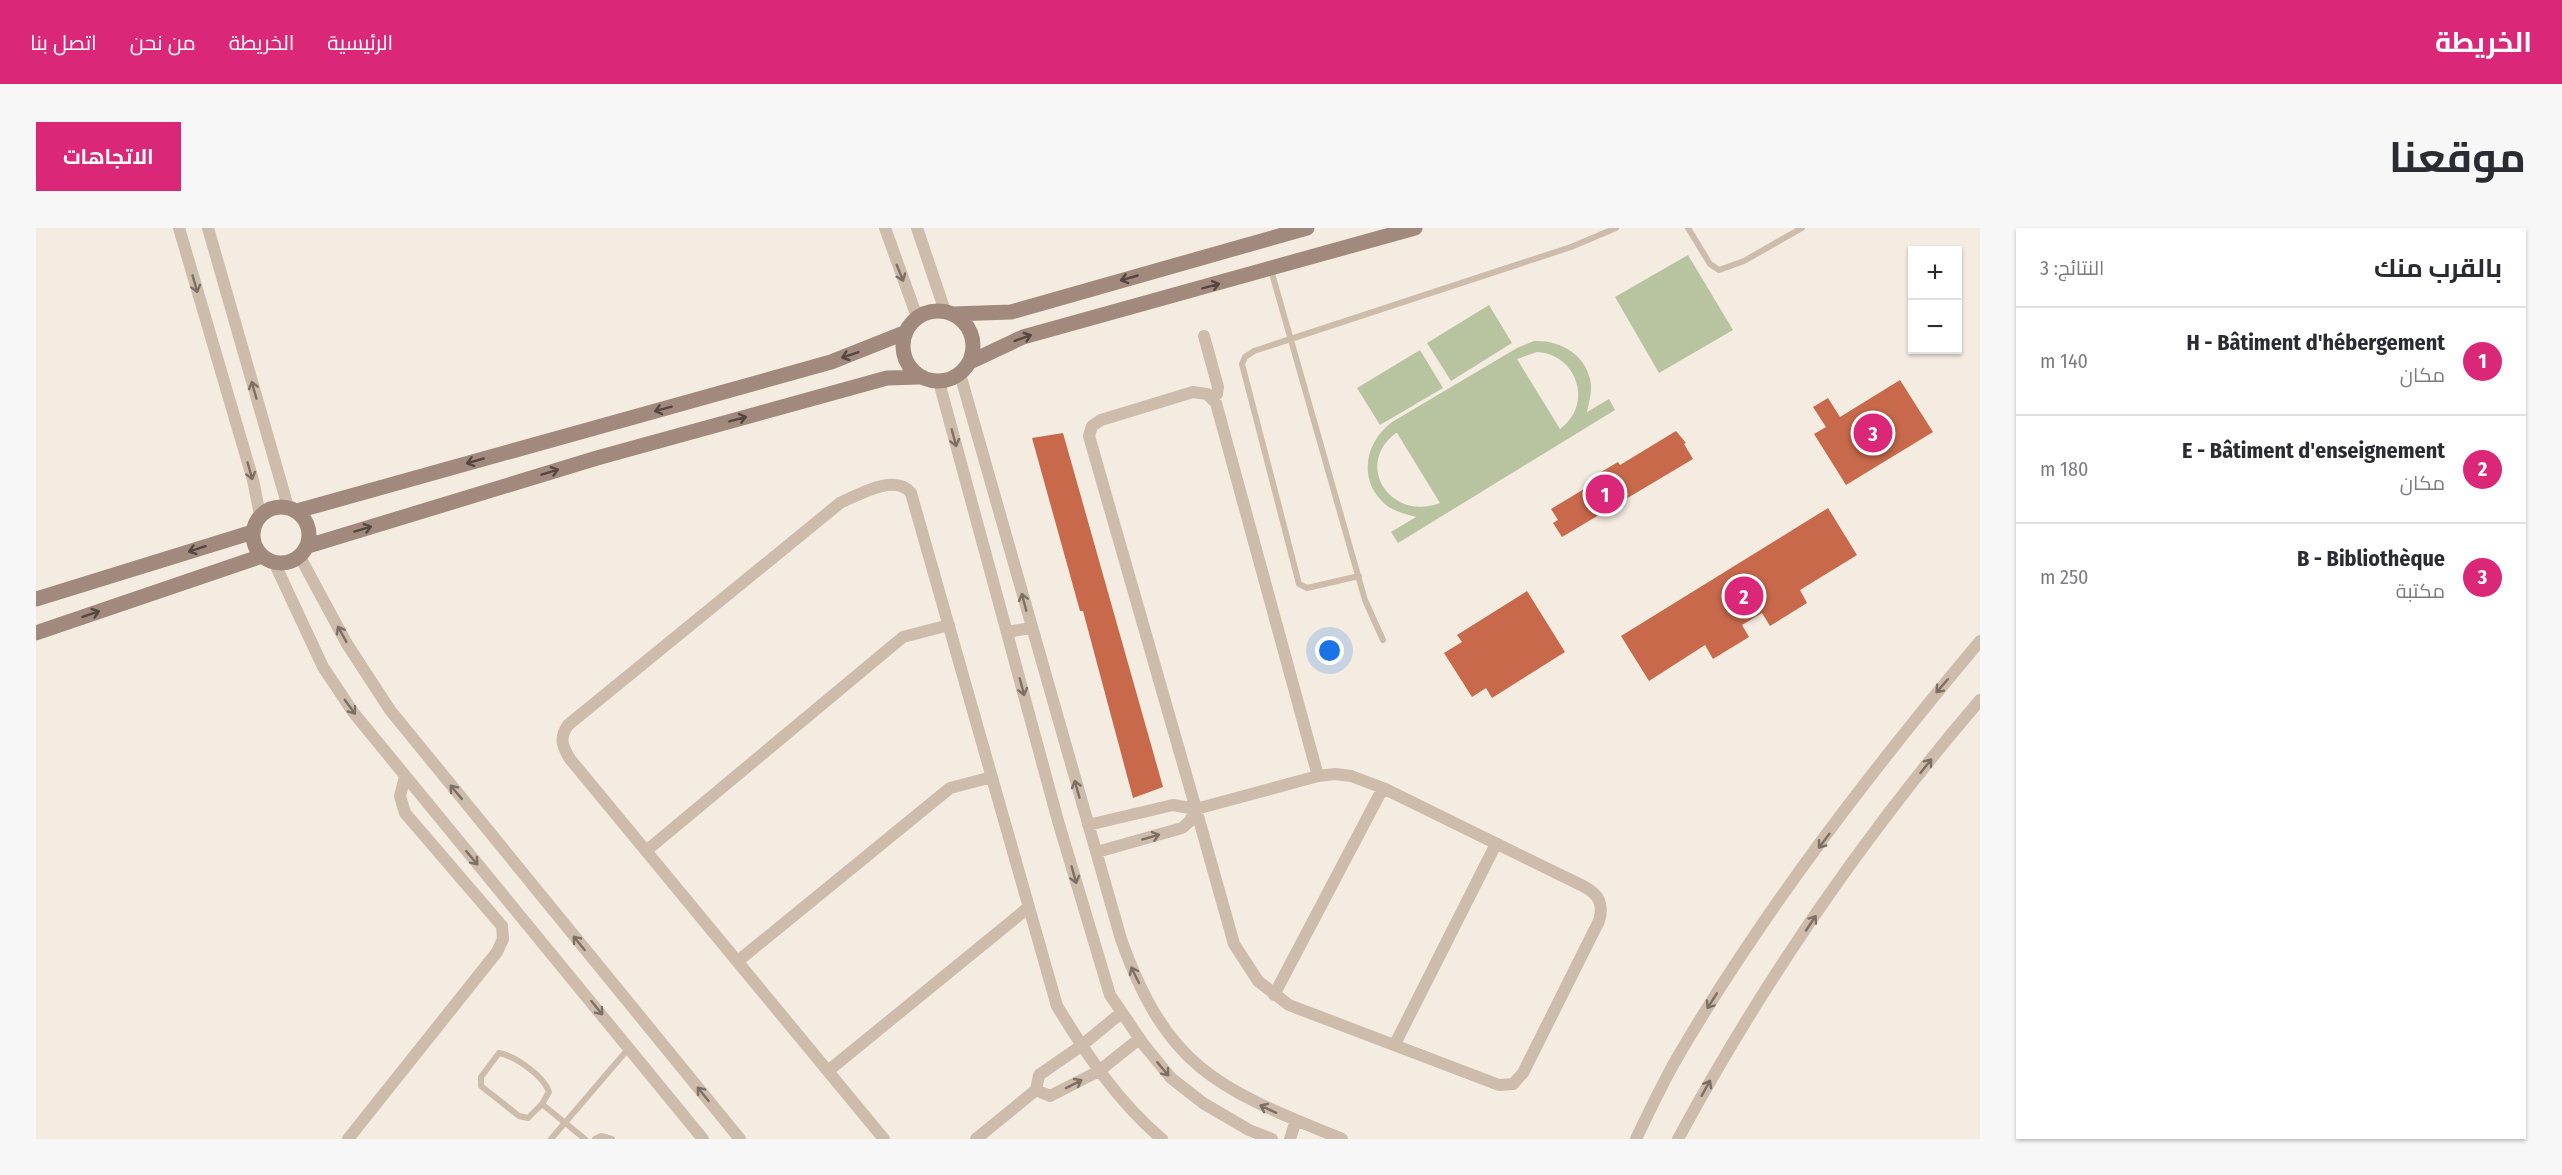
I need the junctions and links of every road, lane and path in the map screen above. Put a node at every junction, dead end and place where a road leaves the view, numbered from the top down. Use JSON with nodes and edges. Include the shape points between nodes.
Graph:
{"nodes":[{"id":1,"x":179,"y":228,"type":"edge"},
{"id":2,"x":208,"y":228,"type":"edge"},
{"id":3,"x":885,"y":228,"type":"edge"},
{"id":4,"x":917,"y":228,"type":"edge"},
{"id":5,"x":1307,"y":228,"type":"edge"},
{"id":6,"x":1415,"y":228,"type":"edge"},
{"id":7,"x":1616,"y":228,"type":"edge"},
{"id":8,"x":1688,"y":228,"type":"edge"},
{"id":9,"x":1802,"y":228,"type":"edge"},
{"id":10,"x":1271,"y":270,"type":"junction"},
{"id":11,"x":949,"y":313,"type":"junction"},
{"id":12,"x":917,"y":317,"type":"junction"},
{"id":13,"x":904,"y":333,"type":"junction"},
{"id":14,"x":1204,"y":336,"type":"dead end"},
{"id":15,"x":1292,"y":338,"type":"junction"},
{"id":16,"x":965,"y":368,"type":"junction"},
{"id":17,"x":919,"y":377,"type":"junction"},
{"id":18,"x":939,"y":382,"type":"junction"},
{"id":19,"x":1212,"y":398,"type":"junction"},
{"id":20,"x":292,"y":509,"type":"junction"},
{"id":21,"x":260,"y":515,"type":"junction"},
{"id":22,"x":253,"y":532,"type":"junction"},
{"id":23,"x":304,"y":552,"type":"junction"},
{"id":24,"x":268,"y":559,"type":"junction"},
{"id":25,"x":1359,"y":576,"type":"junction"},
{"id":26,"x":36,"y":599,"type":"edge"},
{"id":27,"x":949,"y":625,"type":"junction"},
{"id":28,"x":1031,"y":628,"type":"junction"},
{"id":29,"x":1007,"y":632,"type":"junction"},
{"id":30,"x":36,"y":633,"type":"edge"},
{"id":31,"x":1383,"y":640,"type":"dead end"},
{"id":32,"x":1980,"y":641,"type":"edge"},
{"id":33,"x":1980,"y":700,"type":"edge"},
{"id":34,"x":1318,"y":776,"type":"junction"},
{"id":35,"x":405,"y":777,"type":"junction"},
{"id":36,"x":992,"y":777,"type":"junction"},
{"id":37,"x":1383,"y":788,"type":"junction"},
{"id":38,"x":1196,"y":809,"type":"junction"},
{"id":39,"x":1088,"y":825,"type":"junction"},
{"id":40,"x":1496,"y":844,"type":"junction"},
{"id":41,"x":646,"y":851,"type":"junction"},
{"id":42,"x":1097,"y":852,"type":"junction"},
{"id":43,"x":1029,"y":907,"type":"junction"},
{"id":44,"x":738,"y":962,"type":"junction"},
{"id":45,"x":1274,"y":995,"type":"junction"},
{"id":46,"x":1121,"y":1013,"type":"junction"},
{"id":47,"x":1139,"y":1039,"type":"junction"},
{"id":48,"x":1395,"y":1044,"type":"junction"},
{"id":49,"x":1081,"y":1046,"type":"junction"},
{"id":50,"x":629,"y":1048,"type":"junction"},
{"id":51,"x":828,"y":1071,"type":"junction"},
{"id":52,"x":1099,"y":1071,"type":"junction"},
{"id":53,"x":1036,"y":1090,"type":"junction"},
{"id":54,"x":542,"y":1104,"type":"junction"},
{"id":55,"x":1296,"y":1120,"type":"junction"},
{"id":56,"x":564,"y":1122,"type":"junction"},
{"id":57,"x":1154,"y":1136,"type":"edge"},
{"id":58,"x":348,"y":1139,"type":"edge"},
{"id":59,"x":551,"y":1139,"type":"edge"},
{"id":60,"x":585,"y":1139,"type":"edge"},
{"id":61,"x":595,"y":1139,"type":"edge"},
{"id":62,"x":612,"y":1139,"type":"edge"},
{"id":63,"x":703,"y":1139,"type":"edge"},
{"id":64,"x":740,"y":1139,"type":"edge"},
{"id":65,"x":884,"y":1139,"type":"edge"},
{"id":66,"x":976,"y":1139,"type":"edge"},
{"id":67,"x":1272,"y":1139,"type":"edge"},
{"id":68,"x":1290,"y":1139,"type":"edge"},
{"id":69,"x":1342,"y":1139,"type":"edge"},
{"id":70,"x":1636,"y":1139,"type":"edge"},
{"id":71,"x":1678,"y":1139,"type":"edge"}],
"edges":[{"from":1,"to":21,"type":"street","one_way":true},
{"from":20,"to":2,"type":"street","one_way":true},
{"from":3,"to":12,"type":"street","one_way":true},
{"from":4,"to":11,"type":"street"},
{"from":5,"to":11,"type":"main road","one_way":true,"via":[[1011,312]]},
{"from":6,"to":10,"type":"main road"},
{"from":7,"to":15,"type":"lane","via":[[1541,258]]},
{"from":8,"to":9,"type":"lane","via":[[1710,264],[1719,270],[1744,261]]},
{"from":10,"to":15,"type":"lane"},
{"from":16,"to":10,"type":"main road","one_way":true,"via":[[1023,337]]},
{"from":11,"to":12,"type":"main road","via":[[926,312]]},
{"from":11,"to":16,"type":"main road","via":[[962,321],[973,340]]},
{"from":12,"to":13,"type":"main road"},
{"from":13,"to":17,"type":"main road","via":[[906,362]]},
{"from":13,"to":20,"type":"main road","one_way":true,"via":[[831,362]]},
{"from":14,"to":19,"type":"street","via":[[1218,387]]},
{"from":15,"to":25,"type":"lane"},
{"from":15,"to":25,"type":"lane","via":[[1254,351],[1242,364],[1293,567],[1299,584],[1305,588]]},
{"from":16,"to":18,"type":"main road"},
{"from":28,"to":16,"type":"street","one_way":true},
{"from":17,"to":18,"type":"main road"},
{"from":23,"to":17,"type":"main road","one_way":true,"via":[[608,455],[887,378]]},
{"from":18,"to":29,"type":"street","one_way":true},
{"from":19,"to":34,"type":"street"},
{"from":19,"to":38,"type":"street","via":[[1194,392],[1111,417],[1096,422],[1089,436]]},
{"from":20,"to":21,"type":"main road","via":[[278,506]]},
{"from":20,"to":23,"type":"main road","via":[[309,527]]},
{"from":21,"to":22,"type":"main road"},
{"from":22,"to":24,"type":"main road","via":[[256,549]]},
{"from":22,"to":26,"type":"main road","one_way":true},
{"from":23,"to":24,"type":"main road","via":[[291,562]]},
{"from":64,"to":23,"type":"street","one_way":true,"via":[[390,710],[348,644]]},
{"from":30,"to":24,"type":"main road","one_way":true},
{"from":24,"to":35,"type":"street","one_way":true,"via":[[323,667]]},
{"from":25,"to":31,"type":"lane"},
{"from":27,"to":36,"type":"street"},
{"from":27,"to":41,"type":"street","via":[[903,637]]},
{"from":27,"to":41,"type":"street","via":[[907,488],[876,488],[840,503],[568,724],[562,733],[562,747],[570,759]]},
{"from":28,"to":29,"type":"street"},
{"from":39,"to":28,"type":"street","one_way":true},
{"from":29,"to":46,"type":"street","one_way":true,"via":[[1102,976]]},
{"from":32,"to":70,"type":"street","one_way":true,"via":[[1787,890],[1701,1018]]},
{"from":71,"to":33,"type":"street","one_way":true,"via":[[1710,1081],[1834,889]]},
{"from":34,"to":37,"type":"street","via":[[1351,776]]},
{"from":34,"to":38,"type":"street"},
{"from":35,"to":50,"type":"street","one_way":true},
{"from":35,"to":58,"type":"street","via":[[400,796],[405,813],[502,927],[503,939]]},
{"from":36,"to":43,"type":"street"},
{"from":36,"to":44,"type":"street","via":[[950,788]]},
{"from":37,"to":40,"type":"street"},
{"from":37,"to":45,"type":"street"},
{"from":38,"to":39,"type":"street","via":[[1167,806]]},
{"from":42,"to":38,"type":"street","one_way":true,"via":[[1182,828]]},
{"from":38,"to":45,"type":"street","via":[[1233,944],[1251,972]]},
{"from":39,"to":42,"type":"street"},
{"from":40,"to":48,"type":"street"},
{"from":40,"to":48,"type":"street","via":[[1593,891],[1602,911],[1523,1073],[1514,1084],[1498,1084]]},
{"from":41,"to":44,"type":"street"},
{"from":55,"to":42,"type":"street","one_way":true,"via":[[1272,1112],[1217,1081],[1165,1032],[1129,962]]},
{"from":43,"to":49,"type":"street","via":[[1058,1006]]},
{"from":43,"to":51,"type":"street"},
{"from":44,"to":51,"type":"street"},
{"from":45,"to":48,"type":"street","via":[[1290,1005]]},
{"from":46,"to":47,"type":"street"},
{"from":46,"to":49,"type":"street"},
{"from":47,"to":52,"type":"street"},
{"from":47,"to":67,"type":"street","one_way":true,"via":[[1186,1091],[1234,1122]]},
{"from":49,"to":52,"type":"street"},
{"from":49,"to":53,"type":"street","via":[[1039,1075]]},
{"from":50,"to":56,"type":"lane"},
{"from":50,"to":63,"type":"street"},
{"from":51,"to":65,"type":"street"},
{"from":53,"to":52,"type":"street","one_way":true,"via":[[1050,1096]]},
{"from":52,"to":57,"type":"street"},
{"from":53,"to":66,"type":"street"},
{"from":54,"to":54,"type":"lane","via":[[549,1092],[546,1084],[507,1054],[499,1053],[481,1077],[481,1086],[519,1116],[528,1118]]},
{"from":54,"to":56,"type":"lane"},
{"from":55,"to":68,"type":"street"},
{"from":55,"to":69,"type":"street"},
{"from":56,"to":59,"type":"lane"},
{"from":56,"to":60,"type":"lane"},
{"from":61,"to":62,"type":"lane"}]}
